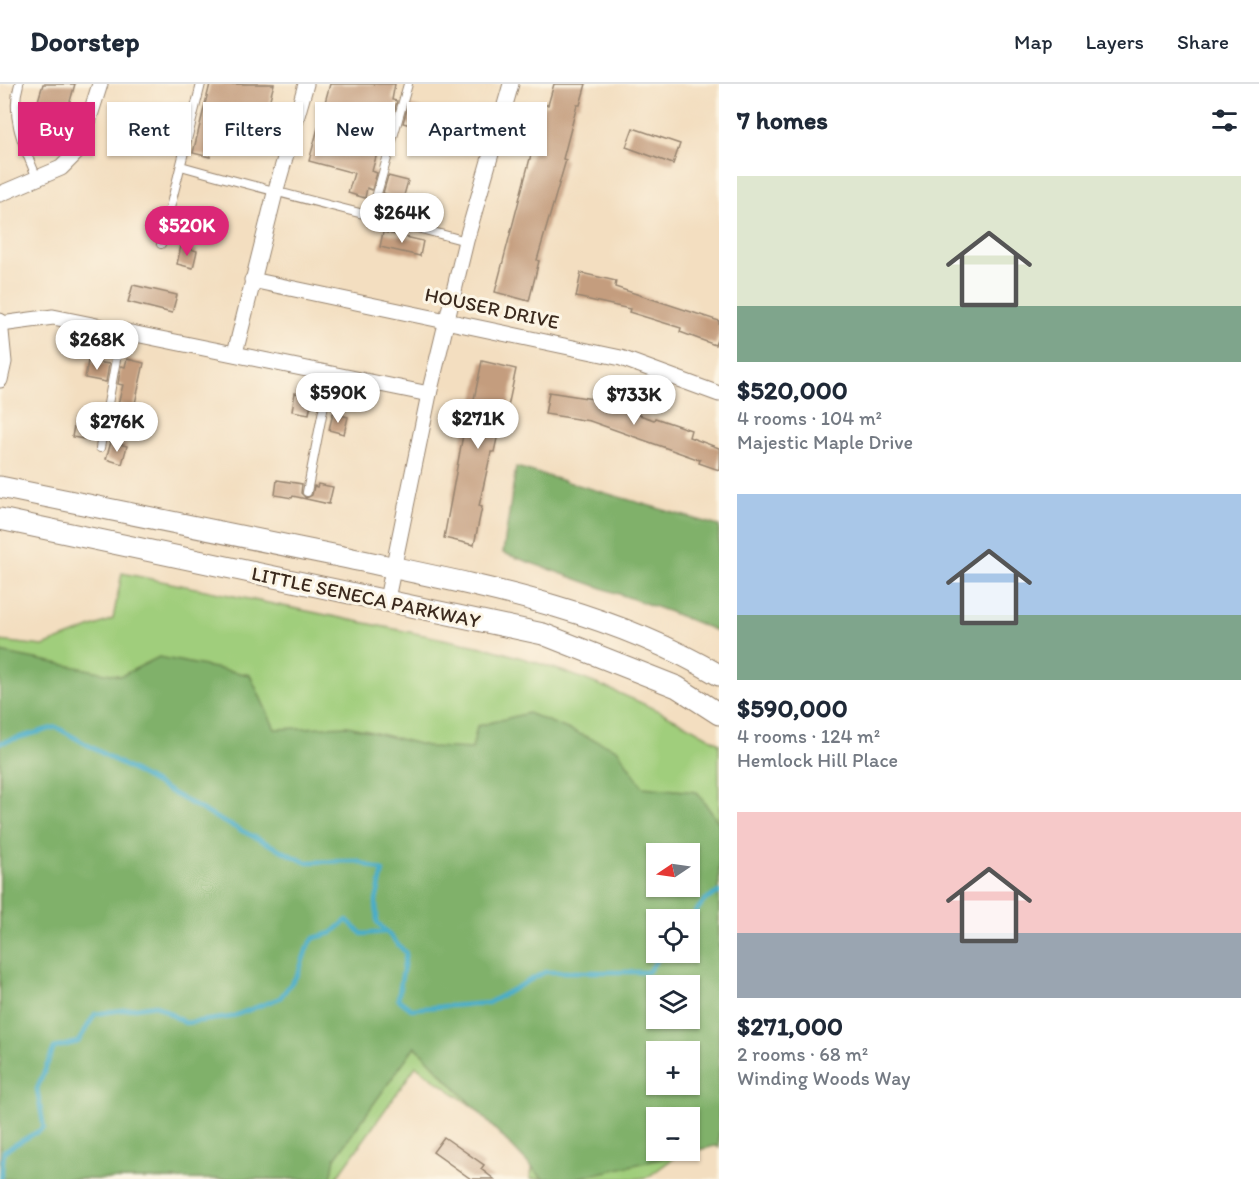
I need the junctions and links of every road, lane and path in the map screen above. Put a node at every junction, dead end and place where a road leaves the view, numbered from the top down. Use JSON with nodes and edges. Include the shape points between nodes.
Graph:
{"nodes":[{"id":1,"x":19,"y":84,"type":"edge"},
{"id":2,"x":100,"y":84,"type":"edge"},
{"id":3,"x":201,"y":84,"type":"edge"},
{"id":4,"x":306,"y":84,"type":"edge"},
{"id":5,"x":408,"y":84,"type":"edge"},
{"id":6,"x":511,"y":84,"type":"edge"},
{"id":7,"x":181,"y":166,"type":"junction"},
{"id":8,"x":37,"y":178,"type":"junction"},
{"id":9,"x":274,"y":193,"type":"junction"},
{"id":10,"x":0,"y":194,"type":"edge"},
{"id":11,"x":371,"y":215,"type":"junction"},
{"id":12,"x":466,"y":241,"type":"junction"},
{"id":13,"x":161,"y":244,"type":"dead end"},
{"id":14,"x":252,"y":280,"type":"junction"},
{"id":15,"x":447,"y":320,"type":"junction"},
{"id":16,"x":0,"y":322,"type":"edge"},
{"id":17,"x":121,"y":332,"type":"junction"},
{"id":18,"x":235,"y":353,"type":"junction"},
{"id":19,"x":330,"y":374,"type":"junction"},
{"id":20,"x":0,"y":380,"type":"edge"},
{"id":21,"x":429,"y":394,"type":"junction"},
{"id":22,"x":719,"y":394,"type":"edge"},
{"id":23,"x":99,"y":448,"type":"dead end"},
{"id":24,"x":0,"y":487,"type":"edge"},
{"id":25,"x":307,"y":492,"type":"dead end"},
{"id":26,"x":0,"y":519,"type":"edge"},
{"id":27,"x":393,"y":568,"type":"junction"},
{"id":28,"x":387,"y":599,"type":"junction"},
{"id":29,"x":719,"y":675,"type":"edge"},
{"id":30,"x":719,"y":714,"type":"edge"}],
"edges":[{"from":1,"to":8,"type":"lane","via":[[15,96],[17,129]]},
{"from":2,"to":8,"type":"street","via":[[79,150],[61,168]]},
{"from":3,"to":7,"type":"lane"},
{"from":4,"to":9,"type":"street"},
{"from":5,"to":11,"type":"lane"},
{"from":6,"to":12,"type":"street"},
{"from":7,"to":9,"type":"lane"},
{"from":7,"to":13,"type":"lane"},
{"from":8,"to":10,"type":"street"},
{"from":9,"to":11,"type":"lane"},
{"from":9,"to":14,"type":"street"},
{"from":11,"to":12,"type":"lane"},
{"from":12,"to":15,"type":"street"},
{"from":14,"to":15,"type":"street","name":"HOUSER DRIVE"},
{"from":14,"to":18,"type":"street"},
{"from":15,"to":21,"type":"street"},
{"from":15,"to":22,"type":"street","name":"HOUSER DRIVE","via":[[621,358]]},
{"from":16,"to":17,"type":"street","via":[[53,317]]},
{"from":16,"to":20,"type":"street","via":[[4,362]]},
{"from":17,"to":18,"type":"street"},
{"from":17,"to":23,"type":"lane"},
{"from":18,"to":19,"type":"street"},
{"from":19,"to":21,"type":"street"},
{"from":19,"to":25,"type":"lane"},
{"from":21,"to":27,"type":"street"},
{"from":24,"to":27,"type":"main road","name":"LITTLE SENECA PARKWAY"},
{"from":26,"to":28,"type":"main road","name":"LITTLE SENECA PARKWAY"},
{"from":27,"to":28,"type":"street"},
{"from":27,"to":29,"type":"main road","name":"LITTLE SENECA PARKWAY","via":[[507,592],[602,621],[684,654]]},
{"from":28,"to":30,"type":"main road","name":"LITTLE SENECA PARKWAY","via":[[543,634],[677,687]]}]}
